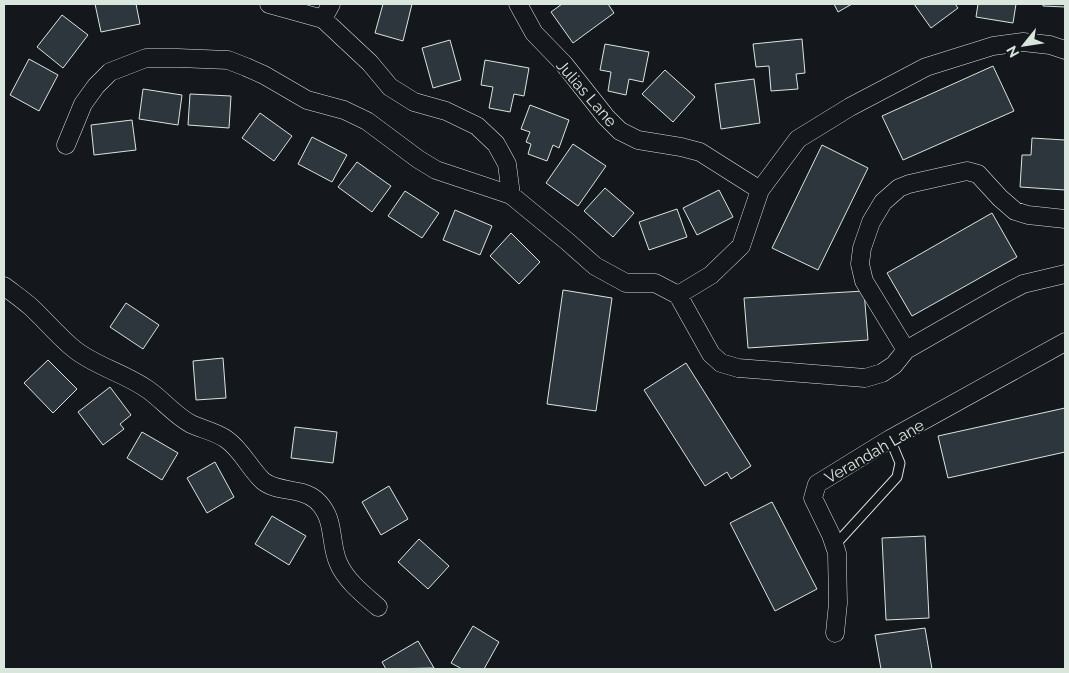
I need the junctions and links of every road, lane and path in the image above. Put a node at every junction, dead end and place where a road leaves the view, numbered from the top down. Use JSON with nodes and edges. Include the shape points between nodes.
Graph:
{"nodes":[{"id":1,"x":269,"y":4,"type":"edge"},
{"id":2,"x":518,"y":4,"type":"edge"},
{"id":3,"x":327,"y":11,"type":"edge"},
{"id":4,"x":1065,"y":50,"type":"edge"},
{"id":5,"x":66,"y":145,"type":"dead end"},
{"id":6,"x":760,"y":190,"type":"junction"},
{"id":7,"x":511,"y":195,"type":"junction"},
{"id":8,"x":1065,"y":219,"type":"edge"},
{"id":9,"x":1065,"y":274,"type":"edge"},
{"id":10,"x":4,"y":286,"type":"edge"},
{"id":11,"x":678,"y":295,"type":"junction"},
{"id":12,"x":1065,"y":343,"type":"edge"},
{"id":13,"x":906,"y":350,"type":"junction"},
{"id":14,"x":890,"y":439,"type":"junction"},
{"id":15,"x":834,"y":546,"type":"junction"},
{"id":16,"x":378,"y":607,"type":"dead end"},
{"id":17,"x":835,"y":633,"type":"dead end"}],
"edges":[{"from":1,"to":3,"type":"street"},
{"from":2,"to":6,"type":"street","name":"Julias Lane","via":[[534,34],[564,64],[620,131],[638,140],[700,152]]},
{"from":3,"to":7,"type":"street","via":[[390,87],[414,102],[446,110],[477,126],[496,144],[508,164]]},
{"from":4,"to":6,"type":"street","via":[[1022,42],[993,46],[926,67],[798,139]]},
{"from":5,"to":7,"type":"street","via":[[83,104],[110,72],[146,58],[228,60],[264,75],[307,100],[344,110],[367,121],[436,170]]},
{"from":6,"to":11,"type":"street","via":[[741,246],[711,275]]},
{"from":7,"to":11,"type":"street","via":[[595,266],[626,283],[654,283]]},
{"from":8,"to":13,"type":"street","via":[[1015,211],[978,174],[966,171],[899,188],[883,202],[872,222],[860,264],[864,281]]},
{"from":9,"to":13,"type":"street","via":[[1023,284]]},
{"from":10,"to":16,"type":"street","via":[[88,359],[142,386],[191,424],[224,438],[239,450],[264,482],[315,499],[329,519],[338,563],[355,586]]},
{"from":11,"to":13,"type":"street","via":[[711,354],[721,363],[738,368],[864,378],[882,373],[894,365]]},
{"from":12,"to":14,"type":"street","name":"Verandah Lane"},
{"from":14,"to":15,"type":"lane","via":[[900,463],[897,477]]},
{"from":14,"to":15,"type":"street","name":"Verandah Lane","via":[[817,484],[813,498]]},
{"from":15,"to":17,"type":"street","name":"Verandah Lane","via":[[838,563]]}]}
